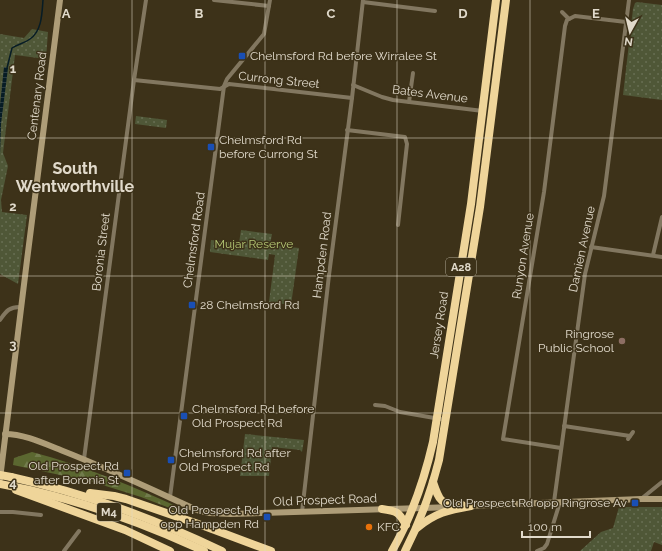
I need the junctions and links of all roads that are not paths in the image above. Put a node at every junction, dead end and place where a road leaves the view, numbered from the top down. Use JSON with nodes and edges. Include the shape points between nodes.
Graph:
{"nodes":[{"id":1,"x":60,"y":0,"type":"edge"},
{"id":2,"x":146,"y":0,"type":"edge"},
{"id":3,"x":214,"y":0,"type":"edge"},
{"id":4,"x":270,"y":0,"type":"edge"},
{"id":5,"x":496,"y":0,"type":"edge"},
{"id":6,"x":506,"y":0,"type":"edge"},
{"id":7,"x":629,"y":0,"type":"edge"},
{"id":8,"x":363,"y":1,"type":"edge"},
{"id":9,"x":269,"y":6,"type":"junction"},
{"id":10,"x":435,"y":11,"type":"dead end"},
{"id":11,"x":562,"y":12,"type":"dead end"},
{"id":12,"x":569,"y":19,"type":"junction"},
{"id":13,"x":626,"y":22,"type":"junction"},
{"id":14,"x":413,"y":73,"type":"dead end"},
{"id":15,"x":134,"y":80,"type":"junction"},
{"id":16,"x":353,"y":84,"type":"junction"},
{"id":17,"x":224,"y":86,"type":"junction"},
{"id":18,"x":352,"y":98,"type":"junction"},
{"id":19,"x":409,"y":102,"type":"junction"},
{"id":20,"x":483,"y":111,"type":"junction"},
{"id":21,"x":347,"y":130,"type":"junction"},
{"id":22,"x":662,"y":217,"type":"edge"},
{"id":23,"x":398,"y":225,"type":"dead end"},
{"id":24,"x":591,"y":247,"type":"junction"},
{"id":25,"x":653,"y":255,"type":"junction"},
{"id":26,"x":662,"y":257,"type":"edge"},
{"id":27,"x":22,"y":307,"type":"junction"},
{"id":28,"x":0,"y":320,"type":"edge"},
{"id":29,"x":375,"y":405,"type":"dead end"},
{"id":30,"x":436,"y":418,"type":"junction"},
{"id":31,"x":446,"y":420,"type":"junction"},
{"id":32,"x":564,"y":426,"type":"junction"},
{"id":33,"x":3,"y":434,"type":"edge"},
{"id":34,"x":630,"y":435,"type":"dead end"},
{"id":35,"x":561,"y":448,"type":"junction"},
{"id":36,"x":84,"y":459,"type":"junction"},
{"id":37,"x":0,"y":475,"type":"edge"},
{"id":38,"x":433,"y":482,"type":"junction"},
{"id":39,"x":662,"y":482,"type":"edge"},
{"id":40,"x":6,"y":483,"type":"edge"},
{"id":41,"x":69,"y":491,"type":"junction"},
{"id":42,"x":170,"y":498,"type":"junction"},
{"id":43,"x":641,"y":499,"type":"junction"},
{"id":44,"x":662,"y":499,"type":"edge"},
{"id":45,"x":557,"y":502,"type":"junction"},
{"id":46,"x":471,"y":506,"type":"junction"},
{"id":47,"x":414,"y":508,"type":"junction"},
{"id":48,"x":424,"y":508,"type":"junction"},
{"id":49,"x":382,"y":510,"type":"junction"},
{"id":50,"x":0,"y":512,"type":"edge"},
{"id":51,"x":302,"y":512,"type":"junction"},
{"id":52,"x":41,"y":515,"type":"dead end"},
{"id":53,"x":406,"y":525,"type":"junction"},
{"id":54,"x":416,"y":529,"type":"junction"},
{"id":55,"x":79,"y":531,"type":"dead end"},
{"id":56,"x":64,"y":551,"type":"edge"},
{"id":57,"x":170,"y":551,"type":"edge"},
{"id":58,"x":204,"y":551,"type":"edge"},
{"id":59,"x":222,"y":551,"type":"edge"},
{"id":60,"x":271,"y":551,"type":"edge"},
{"id":61,"x":392,"y":551,"type":"edge"},
{"id":62,"x":404,"y":551,"type":"edge"},
{"id":63,"x":537,"y":551,"type":"edge"}],
"edges":[{"from":1,"to":27,"type":"main road","name":"Centenary Road"},
{"from":2,"to":15,"type":"street","name":"Boronia Street"},
{"from":3,"to":9,"type":"street"},
{"from":4,"to":9,"type":"street","name":"Chelmsford Road"},
{"from":5,"to":20,"type":"highway","name":"Jersey Road","number":"A28"},
{"from":6,"to":31,"type":"highway","name":"Jersey Road","number":"A28","via":[[480,207]]},
{"from":7,"to":13,"type":"street","name":"Damien Avenue"},
{"from":8,"to":10,"type":"street"},
{"from":8,"to":16,"type":"street","name":"Hampden Road"},
{"from":9,"to":17,"type":"street","name":"Chelmsford Road","via":[[264,35],[230,75]]},
{"from":11,"to":12,"type":"street"},
{"from":12,"to":13,"type":"street","via":[[578,16]]},
{"from":12,"to":35,"type":"street","name":"Runyon Avenue","via":[[565,26],[544,192],[503,439]]},
{"from":13,"to":24,"type":"street","name":"Damien Avenue","via":[[604,196]]},
{"from":14,"to":19,"type":"street"},
{"from":15,"to":17,"type":"street","name":"Currong Street","via":[[220,90]]},
{"from":15,"to":36,"type":"street","name":"Boronia Street"},
{"from":16,"to":18,"type":"street","name":"Hampden Road"},
{"from":16,"to":19,"type":"street","name":"Bates Avenue","via":[[382,97]]},
{"from":17,"to":18,"type":"street","name":"Currong Street","via":[[229,84]]},
{"from":17,"to":42,"type":"street","name":"Chelmsford Road"},
{"from":18,"to":21,"type":"street","name":"Hampden Road"},
{"from":19,"to":20,"type":"street","name":"Bates Avenue"},
{"from":20,"to":30,"type":"highway","name":"Jersey Road","number":"A28","via":[[471,204]]},
{"from":21,"to":23,"type":"street","via":[[405,137],[407,144]]},
{"from":21,"to":51,"type":"street","name":"Hampden Road"},
{"from":22,"to":25,"type":"street"},
{"from":24,"to":25,"type":"street"},
{"from":24,"to":32,"type":"street","name":"Damien Avenue","via":[[584,277]]},
{"from":25,"to":26,"type":"street"},
{"from":27,"to":28,"type":"street","via":[[11,308]]},
{"from":27,"to":33,"type":"main road","name":"Centenary Road"},
{"from":29,"to":30,"type":"street"},
{"from":30,"to":31,"type":"street"},
{"from":30,"to":47,"type":"highway","name":"Jersey Road","number":"A28","via":[[427,468]]},
{"from":31,"to":38,"type":"highway","name":"Jersey Road","number":"A28"},
{"from":32,"to":34,"type":"street"},
{"from":32,"to":35,"type":"street","name":"Damien Avenue"},
{"from":33,"to":36,"type":"main road","name":"Old Prospect Road","via":[[16,434]]},
{"from":33,"to":40,"type":"main road","name":"Centenary Road"},
{"from":35,"to":45,"type":"street","name":"Damien Avenue"},
{"from":36,"to":42,"type":"main road","name":"Old Prospect Road"},
{"from":37,"to":40,"type":"highway","number":"M4","bridge":true},
{"from":38,"to":46,"type":"highway","via":[[441,500],[448,504]]},
{"from":38,"to":48,"type":"highway","name":"Jersey Road","number":"A28"},
{"from":39,"to":43,"type":"street"},
{"from":40,"to":41,"type":"highway","number":"M4"},
{"from":40,"to":57,"type":"highway","via":[[39,499],[105,522]]},
{"from":40,"to":58,"type":"highway","number":"M4","via":[[109,512]]},
{"from":41,"to":59,"type":"highway","number":"M4","via":[[150,518]]},
{"from":41,"to":60,"type":"highway","via":[[114,496]]},
{"from":42,"to":51,"type":"main road","name":"Old Prospect Road","via":[[203,512],[219,514]]},
{"from":43,"to":44,"type":"main road","name":"Old Prospect Road"},
{"from":43,"to":45,"type":"main road","name":"Old Prospect Road"},
{"from":45,"to":46,"type":"main road","name":"Old Prospect Road"},
{"from":45,"to":63,"type":"street","name":"Damien Avenue","via":[[547,544]]},
{"from":46,"to":48,"type":"main road","name":"Old Prospect Road"},
{"from":46,"to":54,"type":"highway","via":[[446,510]]},
{"from":47,"to":48,"type":"main road","name":"Old Prospect Road"},
{"from":47,"to":49,"type":"main road","name":"Old Prospect Road"},
{"from":47,"to":53,"type":"highway","name":"Jersey Road","number":"A28"},
{"from":48,"to":54,"type":"highway","name":"Jersey Road","number":"A28"},
{"from":49,"to":51,"type":"main road","name":"Old Prospect Road"},
{"from":49,"to":53,"type":"highway","via":[[398,513]]},
{"from":50,"to":52,"type":"street"},
{"from":53,"to":61,"type":"highway","name":"Jersey Road","number":"A28"},
{"from":54,"to":62,"type":"highway","name":"Jersey Road","number":"A28"},
{"from":55,"to":56,"type":"street"}]}
